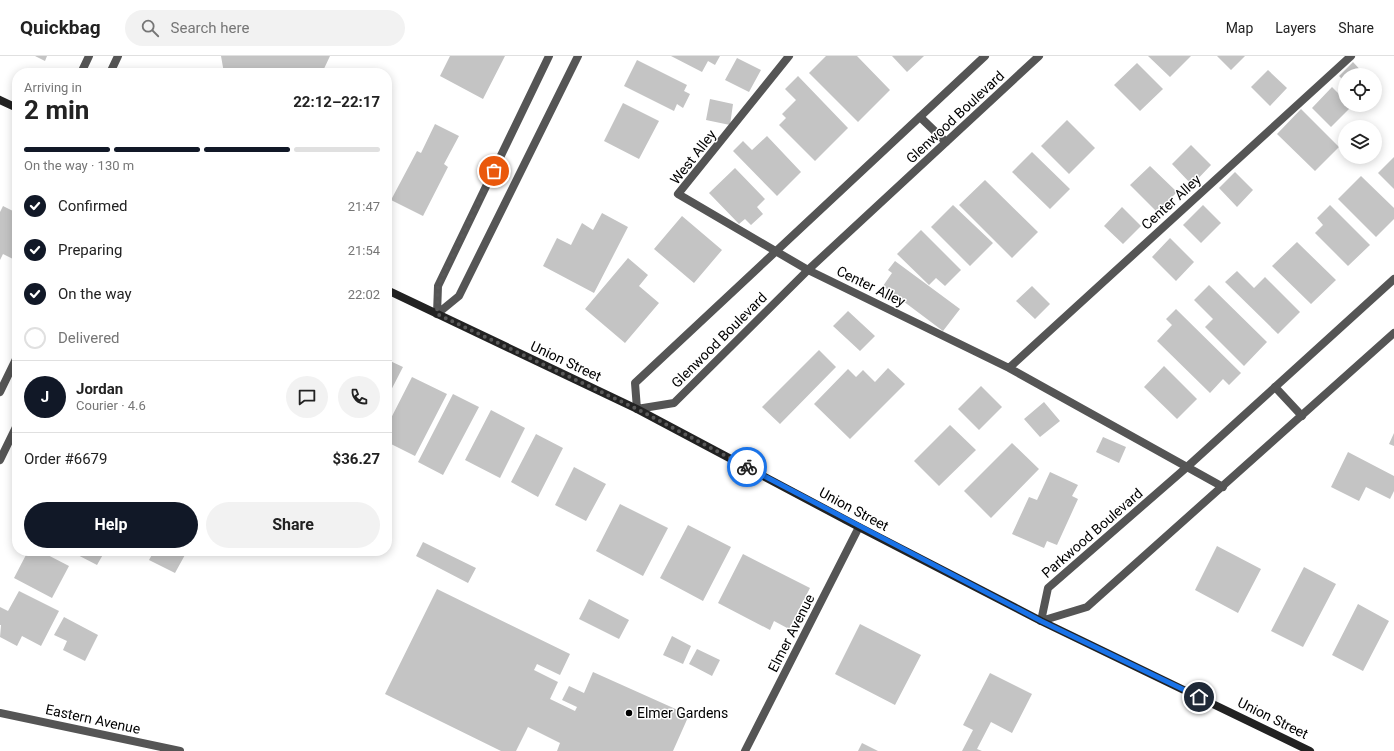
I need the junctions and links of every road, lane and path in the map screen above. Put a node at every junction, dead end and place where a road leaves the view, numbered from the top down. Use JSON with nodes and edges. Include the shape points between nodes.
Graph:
{"nodes":[{"id":1,"x":89,"y":56,"type":"edge"},
{"id":2,"x":118,"y":56,"type":"edge"},
{"id":3,"x":549,"y":56,"type":"edge"},
{"id":4,"x":578,"y":56,"type":"edge"},
{"id":5,"x":789,"y":56,"type":"edge"},
{"id":6,"x":985,"y":56,"type":"edge"},
{"id":7,"x":1039,"y":56,"type":"edge"},
{"id":8,"x":1351,"y":56,"type":"edge"},
{"id":9,"x":83,"y":68,"type":"edge"},
{"id":10,"x":112,"y":68,"type":"edge"},
{"id":11,"x":0,"y":100,"type":"edge"},
{"id":12,"x":12,"y":106,"type":"edge"},
{"id":13,"x":920,"y":117,"type":"junction"},
{"id":14,"x":946,"y":142,"type":"junction"},
{"id":15,"x":775,"y":251,"type":"junction"},
{"id":16,"x":808,"y":270,"type":"junction"},
{"id":17,"x":1394,"y":279,"type":"edge"},
{"id":18,"x":392,"y":292,"type":"edge"},
{"id":19,"x":437,"y":314,"type":"junction"},
{"id":20,"x":1394,"y":333,"type":"edge"},
{"id":21,"x":12,"y":367,"type":"edge"},
{"id":22,"x":1009,"y":368,"type":"junction"},
{"id":23,"x":1275,"y":387,"type":"junction"},
{"id":24,"x":0,"y":392,"type":"edge"},
{"id":25,"x":637,"y":409,"type":"junction"},
{"id":26,"x":1302,"y":416,"type":"junction"},
{"id":27,"x":12,"y":433,"type":"edge"},
{"id":28,"x":2,"y":450,"type":"edge"},
{"id":29,"x":0,"y":460,"type":"edge"},
{"id":30,"x":1187,"y":467,"type":"junction"},
{"id":31,"x":1223,"y":487,"type":"junction"},
{"id":32,"x":860,"y":527,"type":"junction"},
{"id":33,"x":1041,"y":621,"type":"junction"},
{"id":34,"x":0,"y":713,"type":"edge"},
{"id":35,"x":180,"y":751,"type":"edge"},
{"id":36,"x":745,"y":751,"type":"edge"},
{"id":37,"x":1310,"y":751,"type":"edge"}],
"edges":[{"from":1,"to":9,"type":"street"},
{"from":2,"to":10,"type":"street"},
{"from":3,"to":19,"type":"street","via":[[438,286]]},
{"from":4,"to":19,"type":"street","via":[[458,296]]},
{"from":5,"to":15,"type":"street","name":"West Alley","via":[[678,194]]},
{"from":6,"to":13,"type":"street","name":"Glenwood Boulevard"},
{"from":7,"to":14,"type":"street","name":"Glenwood Boulevard"},
{"from":8,"to":22,"type":"street","name":"Center Alley"},
{"from":11,"to":12,"type":"main road"},
{"from":13,"to":14,"type":"street"},
{"from":13,"to":15,"type":"street","name":"Glenwood Boulevard"},
{"from":14,"to":16,"type":"street","name":"Glenwood Boulevard"},
{"from":15,"to":16,"type":"street","name":"West Alley"},
{"from":15,"to":25,"type":"street","name":"Glenwood Boulevard","via":[[635,383]]},
{"from":16,"to":22,"type":"street","name":"Center Alley"},
{"from":16,"to":25,"type":"street","name":"Glenwood Boulevard","via":[[674,403]]},
{"from":17,"to":23,"type":"street","name":"Parkwood Boulevard"},
{"from":18,"to":19,"type":"main road","name":"Union Street"},
{"from":19,"to":25,"type":"main road","name":"Union Street"},
{"from":20,"to":26,"type":"street"},
{"from":21,"to":24,"type":"street"},
{"from":22,"to":30,"type":"street","name":"Center Alley"},
{"from":23,"to":26,"type":"street"},
{"from":23,"to":30,"type":"street","name":"Parkwood Boulevard"},
{"from":25,"to":32,"type":"main road","name":"Union Street"},
{"from":26,"to":31,"type":"street"},
{"from":27,"to":28,"type":"street"},
{"from":28,"to":29,"type":"street"},
{"from":30,"to":31,"type":"street","name":"Center Alley"},
{"from":30,"to":33,"type":"street","name":"Parkwood Boulevard","via":[[1048,588]]},
{"from":31,"to":33,"type":"street","via":[[1087,607]]},
{"from":32,"to":33,"type":"main road","name":"Union Street"},
{"from":32,"to":36,"type":"street","name":"Elmer Avenue"},
{"from":33,"to":37,"type":"main road","name":"Union Street"},
{"from":34,"to":35,"type":"street","name":"Eastern Avenue"}]}
